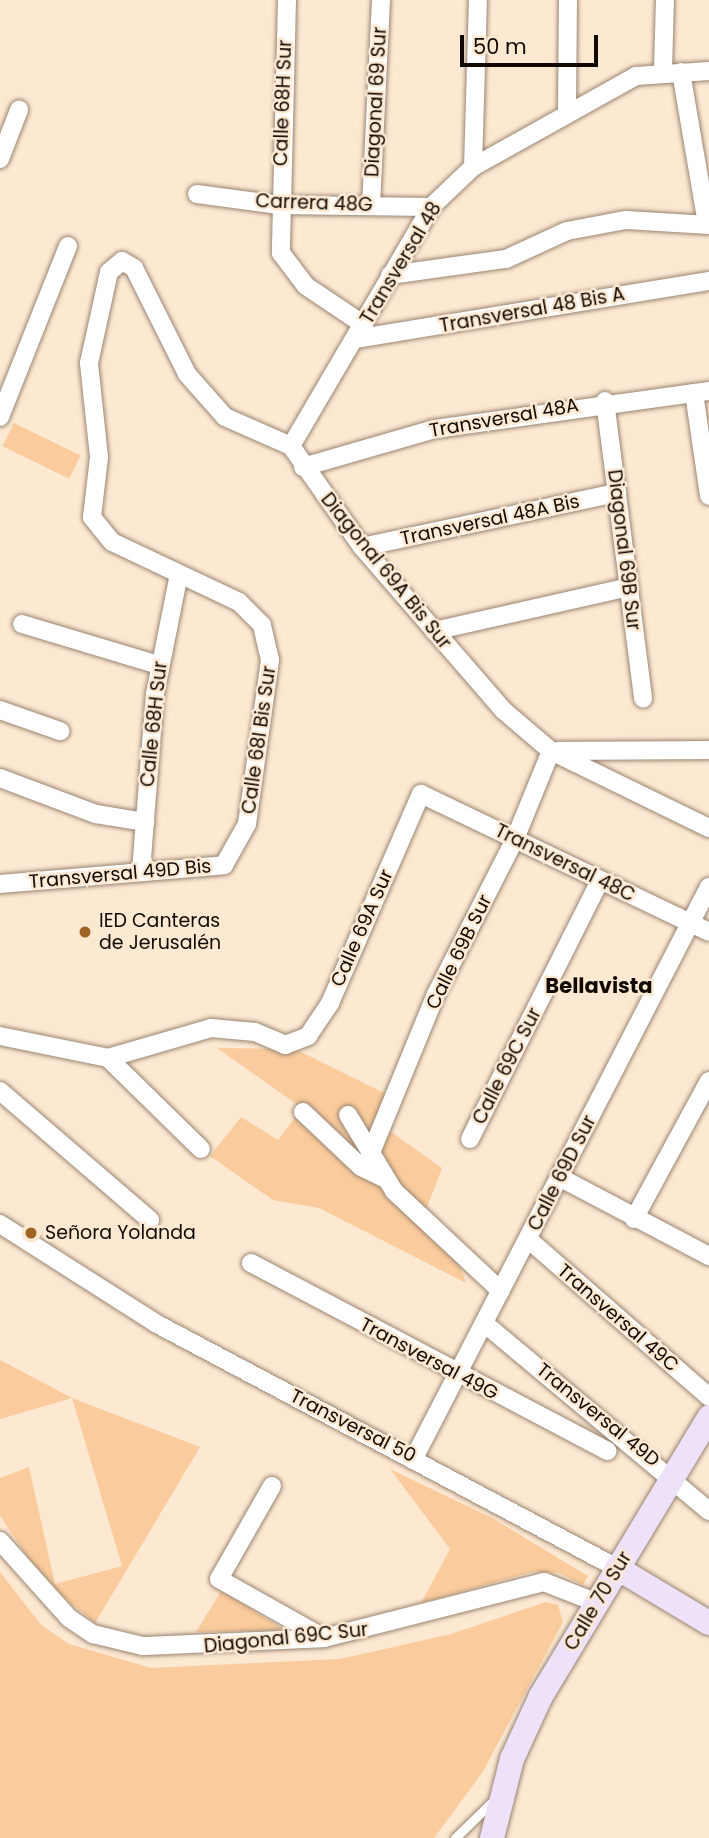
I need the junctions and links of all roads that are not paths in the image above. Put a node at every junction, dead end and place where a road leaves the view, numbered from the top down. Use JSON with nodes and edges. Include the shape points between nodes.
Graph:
{"nodes":[{"id":1,"x":287,"y":0,"type":"edge"},
{"id":2,"x":381,"y":0,"type":"edge"},
{"id":3,"x":478,"y":0,"type":"edge"},
{"id":4,"x":568,"y":0,"type":"edge"},
{"id":5,"x":665,"y":0,"type":"edge"},
{"id":6,"x":672,"y":71,"type":"junction"},
{"id":7,"x":709,"y":71,"type":"edge"},
{"id":8,"x":19,"y":110,"type":"dead end"},
{"id":9,"x":567,"y":111,"type":"junction"},
{"id":10,"x":0,"y":159,"type":"edge"},
{"id":11,"x":473,"y":167,"type":"junction"},
{"id":12,"x":197,"y":194,"type":"dead end"},
{"id":13,"x":279,"y":205,"type":"junction"},
{"id":14,"x":372,"y":205,"type":"junction"},
{"id":15,"x":431,"y":207,"type":"junction"},
{"id":16,"x":708,"y":225,"type":"edge"},
{"id":17,"x":68,"y":246,"type":"dead end"},
{"id":18,"x":390,"y":275,"type":"junction"},
{"id":19,"x":709,"y":281,"type":"edge"},
{"id":20,"x":359,"y":332,"type":"junction"},
{"id":21,"x":701,"y":392,"type":"edge"},
{"id":22,"x":605,"y":401,"type":"junction"},
{"id":23,"x":2,"y":417,"type":"edge"},
{"id":24,"x":291,"y":446,"type":"junction"},
{"id":25,"x":303,"y":467,"type":"junction"},
{"id":26,"x":617,"y":493,"type":"junction"},
{"id":27,"x":709,"y":496,"type":"edge"},
{"id":28,"x":362,"y":547,"type":"junction"},
{"id":29,"x":178,"y":579,"type":"junction"},
{"id":30,"x":629,"y":587,"type":"junction"},
{"id":31,"x":22,"y":624,"type":"dead end"},
{"id":32,"x":434,"y":631,"type":"junction"},
{"id":33,"x":159,"y":665,"type":"junction"},
{"id":34,"x":643,"y":699,"type":"dead end"},
{"id":35,"x":0,"y":710,"type":"edge"},
{"id":36,"x":60,"y":731,"type":"dead end"},
{"id":37,"x":709,"y":750,"type":"edge"},
{"id":38,"x":551,"y":751,"type":"junction"},
{"id":39,"x":0,"y":778,"type":"edge"},
{"id":40,"x":421,"y":793,"type":"joint"},
{"id":41,"x":145,"y":822,"type":"junction"},
{"id":42,"x":709,"y":828,"type":"edge"},
{"id":43,"x":515,"y":839,"type":"junction"},
{"id":44,"x":235,"y":854,"type":"joint"},
{"id":45,"x":141,"y":871,"type":"junction"},
{"id":46,"x":600,"y":880,"type":"junction"},
{"id":47,"x":0,"y":884,"type":"edge"},
{"id":48,"x":709,"y":887,"type":"edge"},
{"id":49,"x":690,"y":923,"type":"junction"},
{"id":50,"x":709,"y":932,"type":"edge"},
{"id":51,"x":0,"y":1036,"type":"edge"},
{"id":52,"x":108,"y":1058,"type":"junction"},
{"id":53,"x":709,"y":1081,"type":"edge"},
{"id":54,"x":0,"y":1091,"type":"edge"},
{"id":55,"x":303,"y":1112,"type":"dead end"},
{"id":56,"x":348,"y":1115,"type":"dead end"},
{"id":57,"x":470,"y":1139,"type":"dead end"},
{"id":58,"x":201,"y":1149,"type":"dead end"},
{"id":59,"x":370,"y":1155,"type":"junction"},
{"id":60,"x":559,"y":1177,"type":"junction"},
{"id":61,"x":386,"y":1180,"type":"junction"},
{"id":62,"x":634,"y":1219,"type":"junction"},
{"id":63,"x":150,"y":1220,"type":"dead end"},
{"id":64,"x":0,"y":1224,"type":"edge"},
{"id":65,"x":528,"y":1239,"type":"junction"},
{"id":66,"x":709,"y":1256,"type":"edge"},
{"id":67,"x":251,"y":1263,"type":"dead end"},
{"id":68,"x":501,"y":1291,"type":"junction"},
{"id":69,"x":484,"y":1323,"type":"junction"},
{"id":70,"x":457,"y":1375,"type":"junction"},
{"id":71,"x":709,"y":1397,"type":"edge"},
{"id":72,"x":709,"y":1417,"type":"edge"},
{"id":73,"x":608,"y":1451,"type":"dead end"},
{"id":74,"x":414,"y":1458,"type":"junction"},
{"id":75,"x":674,"y":1481,"type":"junction"},
{"id":76,"x":272,"y":1486,"type":"dead end"},
{"id":77,"x":709,"y":1511,"type":"edge"},
{"id":78,"x":0,"y":1541,"type":"edge"},
{"id":79,"x":617,"y":1568,"type":"junction"},
{"id":80,"x":595,"y":1602,"type":"junction"},
{"id":81,"x":709,"y":1623,"type":"edge"},
{"id":82,"x":324,"y":1638,"type":"junction"},
{"id":83,"x":501,"y":1793,"type":"junction"},
{"id":84,"x":455,"y":1838,"type":"edge"},
{"id":85,"x":492,"y":1838,"type":"edge"}],
"edges":[{"from":1,"to":13,"type":"street","name":"Calle 68H Sur"},
{"from":2,"to":14,"type":"street","name":"Diagonal 69 Sur"},
{"from":3,"to":11,"type":"street"},
{"from":4,"to":9,"type":"street"},
{"from":5,"to":6,"type":"street"},
{"from":6,"to":7,"type":"street","name":"Transversal 48"},
{"from":6,"to":9,"type":"street","name":"Transversal 48","via":[[636,76]]},
{"from":6,"to":16,"type":"street"},
{"from":8,"to":10,"type":"street"},
{"from":9,"to":11,"type":"street","name":"Transversal 48"},
{"from":11,"to":15,"type":"street","name":"Transversal 48"},
{"from":12,"to":13,"type":"street","name":"Carrera 48G"},
{"from":13,"to":14,"type":"street","name":"Carrera 48G"},
{"from":13,"to":20,"type":"street","name":"Calle 68H Sur","via":[[285,266]]},
{"from":14,"to":15,"type":"street","name":"Carrera 48G"},
{"from":15,"to":18,"type":"street","name":"Transversal 48"},
{"from":16,"to":18,"type":"street","via":[[626,220],[568,231],[506,259]]},
{"from":17,"to":23,"type":"street"},
{"from":18,"to":20,"type":"street","name":"Transversal 48"},
{"from":19,"to":20,"type":"street","name":"Transversal 48 Bis A"},
{"from":20,"to":24,"type":"street","name":"Transversal 48"},
{"from":21,"to":22,"type":"street","name":"Transversal 48A"},
{"from":21,"to":27,"type":"street"},
{"from":22,"to":25,"type":"street","name":"Transversal 48A","via":[[435,429]]},
{"from":22,"to":26,"type":"street","name":"Diagonal 69B Sur"},
{"from":24,"to":25,"type":"street","name":"Diagonal 69A Bis Sur"},
{"from":24,"to":29,"type":"street","via":[[225,417],[187,374],[134,268],[122,261],[107,280],[89,363],[99,457],[92,492],[100,531]]},
{"from":25,"to":28,"type":"street","name":"Diagonal 69A Bis Sur"},
{"from":26,"to":28,"type":"street","name":"Transversal 48A Bis"},
{"from":26,"to":30,"type":"street","name":"Diagonal 69B Sur"},
{"from":28,"to":32,"type":"street","name":"Diagonal 69A Bis Sur"},
{"from":29,"to":33,"type":"street","name":"Calle 68H Sur"},
{"from":29,"to":44,"type":"street","name":"Calle 68I Bis Sur","via":[[239,602],[262,625],[270,660],[247,824]]},
{"from":30,"to":32,"type":"street"},
{"from":30,"to":34,"type":"street","name":"Diagonal 69B Sur"},
{"from":31,"to":33,"type":"street"},
{"from":32,"to":38,"type":"street","name":"Diagonal 69A Bis Sur","via":[[503,710]]},
{"from":33,"to":41,"type":"street","name":"Calle 68H Sur"},
{"from":35,"to":36,"type":"street"},
{"from":37,"to":38,"type":"street"},
{"from":38,"to":42,"type":"street","name":"Diagonal 69A Bis Sur"},
{"from":38,"to":43,"type":"street","name":"Calle 69B Sur"},
{"from":39,"to":41,"type":"street","via":[[96,814]]},
{"from":40,"to":43,"type":"street","name":"Transversal 48C"},
{"from":40,"to":52,"type":"street","name":"Calle 69A Sur","via":[[319,1025],[285,1045],[256,1032],[211,1028]]},
{"from":41,"to":45,"type":"street","name":"Calle 68H Sur"},
{"from":43,"to":46,"type":"street","name":"Transversal 48C"},
{"from":43,"to":59,"type":"street","name":"Calle 69B Sur","via":[[436,994]]},
{"from":44,"to":45,"type":"street","name":"Transversal 49D Bis","via":[[205,869]]},
{"from":45,"to":47,"type":"street","name":"Transversal 49D Bis"},
{"from":46,"to":49,"type":"street","name":"Transversal 48C"},
{"from":46,"to":57,"type":"street","name":"Calle 69C Sur"},
{"from":48,"to":49,"type":"street","name":"Calle 69D Sur"},
{"from":49,"to":50,"type":"street","name":"Transversal 48C"},
{"from":49,"to":60,"type":"street","name":"Calle 69D Sur"},
{"from":51,"to":52,"type":"street"},
{"from":52,"to":58,"type":"street"},
{"from":53,"to":62,"type":"street"},
{"from":54,"to":63,"type":"street"},
{"from":55,"to":61,"type":"street","via":[[360,1167]]},
{"from":56,"to":59,"type":"street"},
{"from":59,"to":61,"type":"street"},
{"from":60,"to":62,"type":"street"},
{"from":60,"to":65,"type":"street","name":"Calle 69D Sur"},
{"from":61,"to":68,"type":"street"},
{"from":62,"to":66,"type":"street"},
{"from":64,"to":74,"type":"street","name":"Transversal 50","via":[[157,1324]]},
{"from":65,"to":68,"type":"street","name":"Calle 69D Sur"},
{"from":65,"to":71,"type":"street","name":"Transversal 49C"},
{"from":67,"to":70,"type":"street","name":"Transversal 49G"},
{"from":68,"to":69,"type":"street","name":"Calle 69D Sur"},
{"from":69,"to":70,"type":"street","name":"Calle 69D Sur"},
{"from":69,"to":75,"type":"street","name":"Transversal 49D"},
{"from":70,"to":73,"type":"street","name":"Transversal 49G"},
{"from":70,"to":74,"type":"street","name":"Calle 69D Sur"},
{"from":72,"to":75,"type":"street","name":"Calle 70 Sur"},
{"from":74,"to":79,"type":"street","name":"Transversal 50"},
{"from":75,"to":77,"type":"street","name":"Transversal 49D"},
{"from":75,"to":79,"type":"street","name":"Calle 70 Sur"},
{"from":76,"to":82,"type":"street","via":[[219,1579]]},
{"from":78,"to":82,"type":"street","name":"Diagonal 69C Sur","via":[[69,1618],[93,1634],[178,1648]]},
{"from":79,"to":80,"type":"street","name":"Calle 70 Sur"},
{"from":79,"to":81,"type":"street","name":"Transversal 50"},
{"from":80,"to":82,"type":"street","name":"Diagonal 69C Sur","via":[[544,1583]]},
{"from":80,"to":83,"type":"street","name":"Calle 70 Sur","via":[[541,1696]]},
{"from":83,"to":84,"type":"lane","name":"Calle 70 Sur"},
{"from":83,"to":85,"type":"street","name":"Calle 70 Sur"}]}
